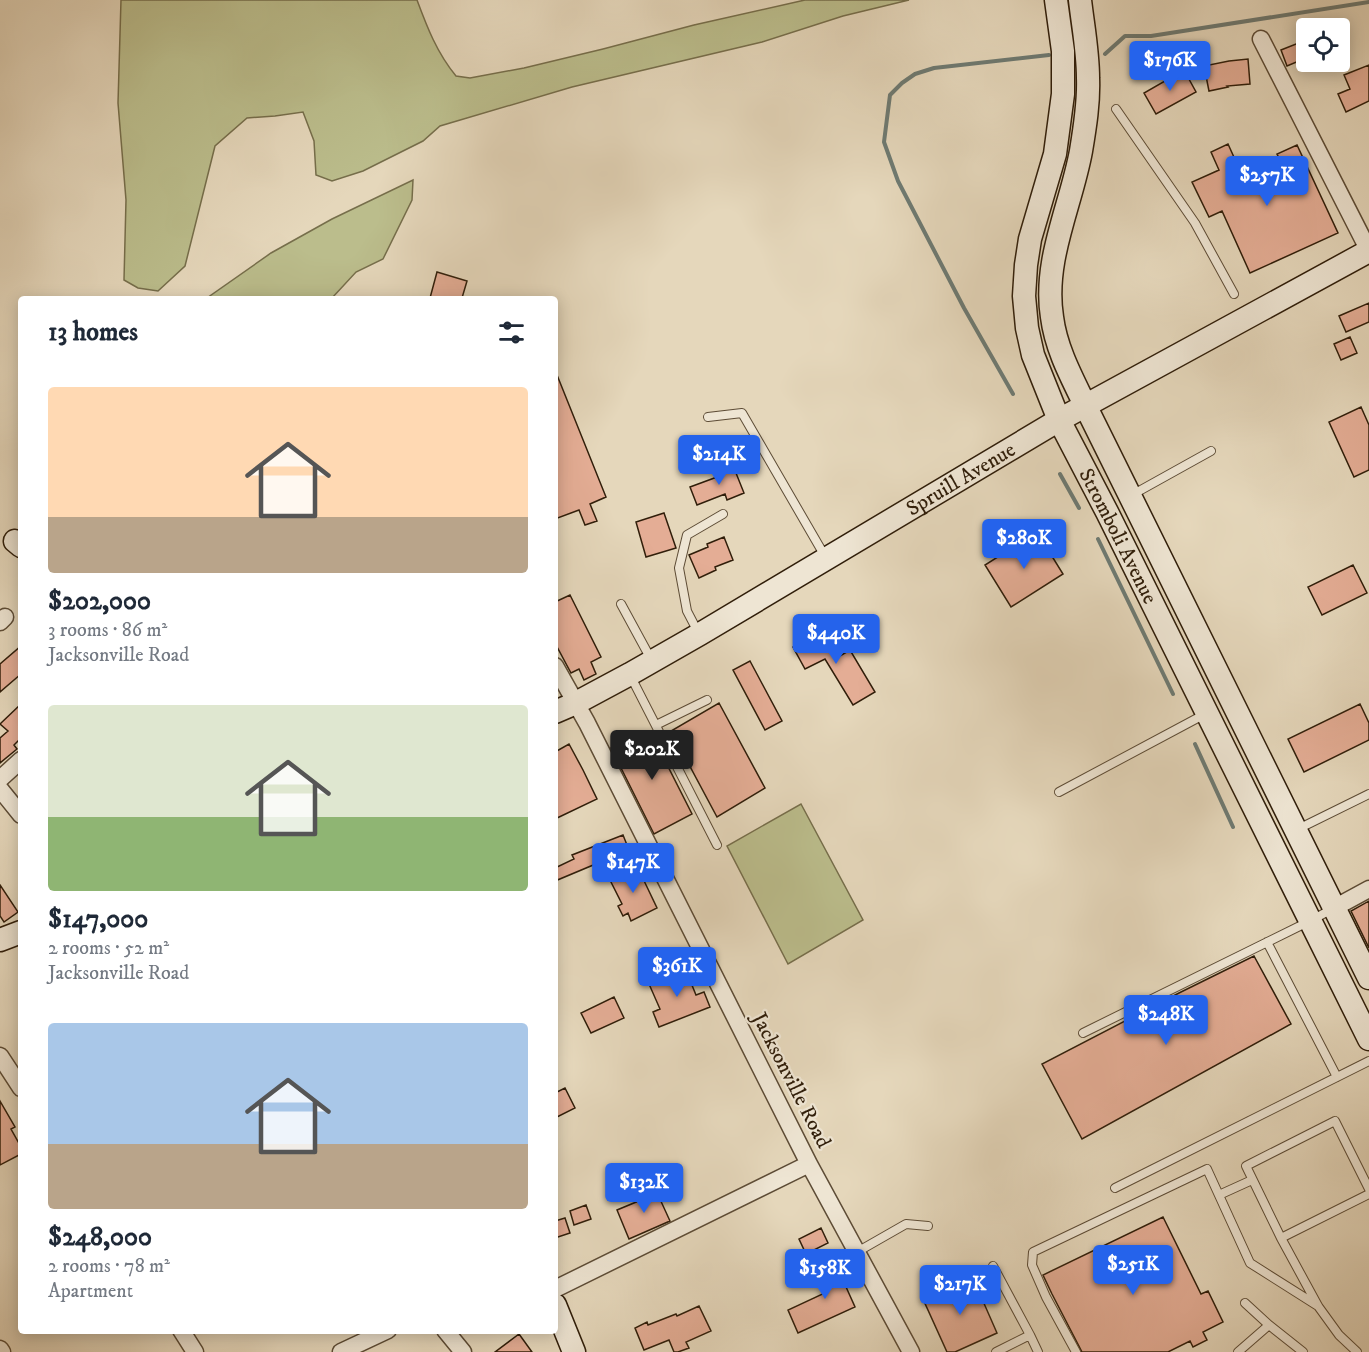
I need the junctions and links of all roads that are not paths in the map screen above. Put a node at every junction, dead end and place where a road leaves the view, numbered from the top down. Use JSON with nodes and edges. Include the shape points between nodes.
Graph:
{"nodes":[{"id":1,"x":1056,"y":0,"type":"edge"},
{"id":2,"x":1080,"y":0,"type":"edge"},
{"id":3,"x":1262,"y":39,"type":"dead end"},
{"id":4,"x":1116,"y":109,"type":"dead end"},
{"id":5,"x":1369,"y":251,"type":"edge"},
{"id":6,"x":1234,"y":294,"type":"dead end"},
{"id":7,"x":1086,"y":407,"type":"junction"},
{"id":8,"x":708,"y":417,"type":"dead end"},
{"id":9,"x":1059,"y":420,"type":"junction"},
{"id":10,"x":1211,"y":451,"type":"dead end"},
{"id":11,"x":1130,"y":496,"type":"junction"},
{"id":12,"x":723,"y":514,"type":"dead end"},
{"id":13,"x":826,"y":559,"type":"junction"},
{"id":14,"x":621,"y":604,"type":"dead end"},
{"id":15,"x":700,"y":634,"type":"junction"},
{"id":16,"x":652,"y":661,"type":"junction"},
{"id":17,"x":558,"y":671,"type":"edge"},
{"id":18,"x":630,"y":674,"type":"junction"},
{"id":19,"x":707,"y":700,"type":"dead end"},
{"id":20,"x":576,"y":703,"type":"junction"},
{"id":21,"x":558,"y":711,"type":"edge"},
{"id":22,"x":1207,"y":713,"type":"junction"},
{"id":23,"x":656,"y":725,"type":"junction"},
{"id":24,"x":18,"y":763,"type":"edge"},
{"id":25,"x":0,"y":779,"type":"edge"},
{"id":26,"x":0,"y":789,"type":"edge"},
{"id":27,"x":1059,"y":792,"type":"dead end"},
{"id":28,"x":1369,"y":794,"type":"edge"},
{"id":29,"x":18,"y":811,"type":"edge"},
{"id":30,"x":1296,"y":830,"type":"junction"},
{"id":31,"x":717,"y":845,"type":"dead end"},
{"id":32,"x":1369,"y":889,"type":"edge"},
{"id":33,"x":1334,"y":908,"type":"junction"},
{"id":34,"x":1310,"y":921,"type":"junction"},
{"id":35,"x":18,"y":933,"type":"edge"},
{"id":36,"x":0,"y":940,"type":"edge"},
{"id":37,"x":1267,"y":942,"type":"junction"},
{"id":38,"x":1369,"y":978,"type":"edge"},
{"id":39,"x":1083,"y":1033,"type":"dead end"},
{"id":40,"x":1369,"y":1039,"type":"edge"},
{"id":41,"x":0,"y":1056,"type":"edge"},
{"id":42,"x":1369,"y":1061,"type":"edge"},
{"id":43,"x":1337,"y":1077,"type":"junction"},
{"id":44,"x":18,"y":1083,"type":"edge"},
{"id":45,"x":809,"y":1164,"type":"junction"},
{"id":46,"x":1252,"y":1180,"type":"junction"},
{"id":47,"x":1115,"y":1188,"type":"dead end"},
{"id":48,"x":1369,"y":1189,"type":"edge"},
{"id":49,"x":1369,"y":1194,"type":"edge"},
{"id":50,"x":1219,"y":1195,"type":"junction"},
{"id":51,"x":928,"y":1226,"type":"dead end"},
{"id":52,"x":1281,"y":1238,"type":"junction"},
{"id":53,"x":857,"y":1252,"type":"junction"},
{"id":54,"x":993,"y":1266,"type":"dead end"},
{"id":55,"x":558,"y":1288,"type":"edge"},
{"id":56,"x":1245,"y":1303,"type":"dead end"},
{"id":57,"x":1318,"y":1306,"type":"junction"},
{"id":58,"x":558,"y":1312,"type":"edge"},
{"id":59,"x":1269,"y":1325,"type":"junction"},
{"id":60,"x":184,"y":1334,"type":"edge"},
{"id":61,"x":379,"y":1334,"type":"edge"},
{"id":62,"x":448,"y":1334,"type":"edge"},
{"id":63,"x":1030,"y":1335,"type":"junction"},
{"id":64,"x":195,"y":1352,"type":"edge"},
{"id":65,"x":341,"y":1352,"type":"edge"},
{"id":66,"x":463,"y":1352,"type":"edge"},
{"id":67,"x":574,"y":1352,"type":"edge"},
{"id":68,"x":911,"y":1352,"type":"edge"},
{"id":69,"x":996,"y":1352,"type":"edge"},
{"id":70,"x":1038,"y":1352,"type":"edge"},
{"id":71,"x":1076,"y":1352,"type":"edge"},
{"id":72,"x":1238,"y":1352,"type":"edge"},
{"id":73,"x":1303,"y":1352,"type":"edge"},
{"id":74,"x":1357,"y":1352,"type":"edge"}],
"edges":[{"from":1,"to":9,"type":"street","name":"Stromboli Avenue","via":[[1063,51],[1059,132],[1030,239],[1024,296],[1033,355]]},
{"from":2,"to":7,"type":"street","name":"Stromboli Avenue","via":[[1088,80],[1085,128],[1056,246],[1050,293],[1056,338]]},
{"from":3,"to":5,"type":"street"},
{"from":4,"to":6,"type":"lane","via":[[1195,224]]},
{"from":5,"to":7,"type":"street","name":"Spruill Avenue"},
{"from":7,"to":9,"type":"street","name":"Spruill Avenue"},
{"from":7,"to":11,"type":"street","name":"Stromboli Avenue"},
{"from":8,"to":13,"type":"lane","via":[[742,413]]},
{"from":9,"to":13,"type":"street","name":"Spruill Avenue"},
{"from":9,"to":22,"type":"street","name":"Stromboli Avenue"},
{"from":10,"to":11,"type":"lane"},
{"from":11,"to":30,"type":"street","name":"Stromboli Avenue"},
{"from":12,"to":15,"type":"lane","via":[[687,535],[679,568],[687,611]]},
{"from":13,"to":15,"type":"street","name":"Spruill Avenue"},
{"from":14,"to":16,"type":"lane"},
{"from":15,"to":16,"type":"street","name":"Spruill Avenue"},
{"from":16,"to":18,"type":"street","name":"Spruill Avenue"},
{"from":17,"to":20,"type":"street","name":"Jacksonville Road"},
{"from":18,"to":20,"type":"street","name":"Spruill Avenue"},
{"from":18,"to":23,"type":"lane"},
{"from":19,"to":23,"type":"lane"},
{"from":20,"to":21,"type":"street","name":"Spruill Avenue"},
{"from":20,"to":45,"type":"street","name":"Jacksonville Road"},
{"from":22,"to":27,"type":"lane"},
{"from":22,"to":34,"type":"street","name":"Stromboli Avenue"},
{"from":23,"to":31,"type":"lane"},
{"from":24,"to":25,"type":"street"},
{"from":26,"to":29,"type":"street"},
{"from":28,"to":30,"type":"lane"},
{"from":30,"to":33,"type":"street","name":"Stromboli Avenue"},
{"from":32,"to":33,"type":"street"},
{"from":33,"to":34,"type":"lane"},
{"from":33,"to":38,"type":"street","name":"Stromboli Avenue"},
{"from":34,"to":37,"type":"lane"},
{"from":34,"to":40,"type":"street","name":"Stromboli Avenue"},
{"from":35,"to":36,"type":"street"},
{"from":37,"to":39,"type":"lane"},
{"from":37,"to":43,"type":"lane"},
{"from":41,"to":44,"type":"street"},
{"from":42,"to":43,"type":"lane"},
{"from":43,"to":47,"type":"lane"},
{"from":45,"to":53,"type":"street","name":"Jacksonville Road"},
{"from":45,"to":55,"type":"street"},
{"from":46,"to":48,"type":"lane","via":[[1246,1166],[1335,1121]]},
{"from":46,"to":50,"type":"lane"},
{"from":46,"to":52,"type":"lane"},
{"from":49,"to":52,"type":"lane"},
{"from":50,"to":57,"type":"lane","via":[[1250,1263]]},
{"from":50,"to":71,"type":"lane","via":[[1207,1169],[1033,1252],[1032,1265]]},
{"from":51,"to":53,"type":"lane","via":[[906,1224]]},
{"from":52,"to":57,"type":"lane"},
{"from":53,"to":68,"type":"street","name":"Jacksonville Road"},
{"from":54,"to":63,"type":"lane"},
{"from":56,"to":59,"type":"lane"},
{"from":57,"to":74,"type":"lane"},
{"from":58,"to":67,"type":"street"},
{"from":59,"to":72,"type":"lane"},
{"from":59,"to":73,"type":"lane"},
{"from":60,"to":64,"type":"street"},
{"from":61,"to":65,"type":"street"},
{"from":62,"to":66,"type":"street"},
{"from":63,"to":69,"type":"lane"},
{"from":63,"to":70,"type":"lane"}]}
